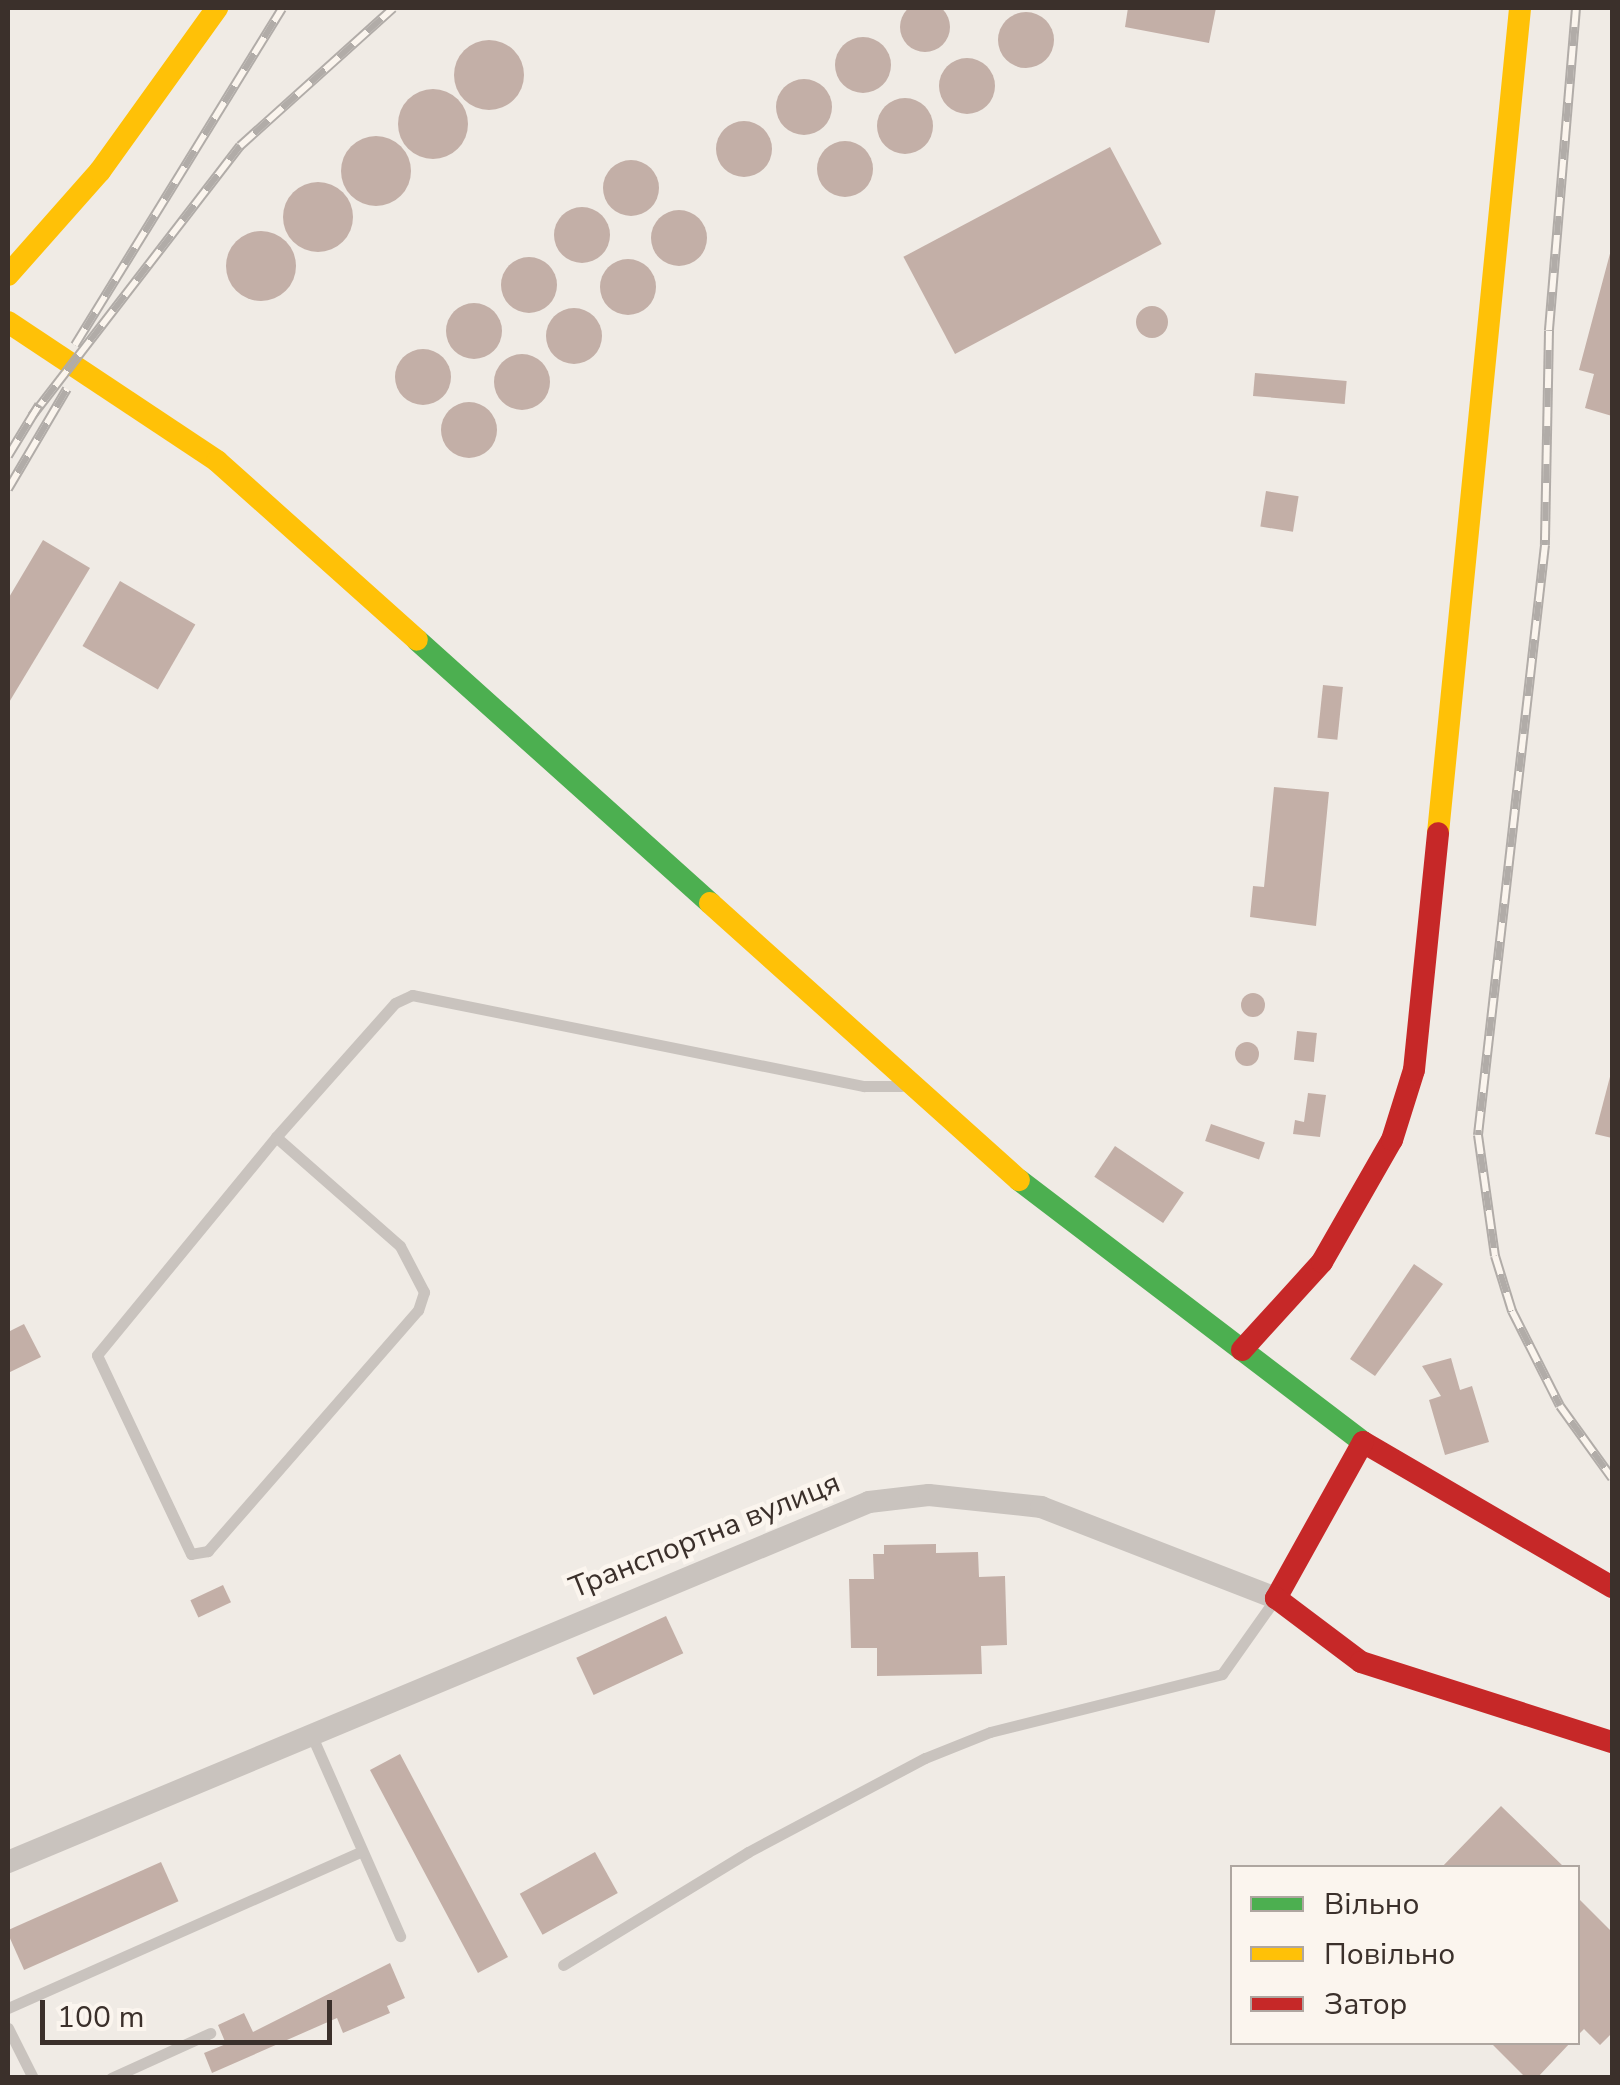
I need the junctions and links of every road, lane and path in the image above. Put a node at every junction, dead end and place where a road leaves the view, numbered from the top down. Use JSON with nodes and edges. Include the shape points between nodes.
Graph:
{"nodes":[{"id":1,"x":216,"y":8,"type":"edge"},
{"id":2,"x":1520,"y":8,"type":"edge"},
{"id":3,"x":8,"y":275,"type":"edge"},
{"id":4,"x":8,"y":322,"type":"edge"},
{"id":5,"x":910,"y":1086,"type":"junction"},
{"id":6,"x":276,"y":1137,"type":"junction"},
{"id":7,"x":1242,"y":1350,"type":"junction"},
{"id":8,"x":1363,"y":1442,"type":"junction"},
{"id":9,"x":1612,"y":1586,"type":"edge"},
{"id":10,"x":1276,"y":1598,"type":"junction"},
{"id":11,"x":312,"y":1734,"type":"junction"},
{"id":12,"x":1612,"y":1742,"type":"edge"},
{"id":13,"x":362,"y":1851,"type":"junction"},
{"id":14,"x":8,"y":1862,"type":"edge"},
{"id":15,"x":400,"y":1936,"type":"dead end"},
{"id":16,"x":563,"y":1964,"type":"dead end"},
{"id":17,"x":8,"y":2008,"type":"edge"},
{"id":18,"x":8,"y":2028,"type":"edge"},
{"id":19,"x":210,"y":2032,"type":"dead end"},
{"id":20,"x":33,"y":2078,"type":"edge"},
{"id":21,"x":111,"y":2078,"type":"edge"}],
"edges":[{"from":1,"to":3,"type":"street","via":[[100,171]]},
{"from":2,"to":7,"type":"street","via":[[1414,1070],[1392,1140],[1322,1262]]},
{"from":4,"to":5,"type":"street","via":[[216,461],[294,527]]},
{"from":5,"to":6,"type":"lane","via":[[864,1086],[412,994],[378,1019]]},
{"from":5,"to":7,"type":"street","via":[[1043,1202]]},
{"from":6,"to":6,"type":"lane","via":[[97,1355],[191,1554],[208,1551],[418,1310],[424,1292],[400,1246]]},
{"from":7,"to":8,"type":"street"},
{"from":8,"to":9,"type":"street"},
{"from":8,"to":10,"type":"street"},
{"from":10,"to":11,"type":"street","name":"Транспортна вулиця","via":[[1041,1507],[929,1496],[868,1502]]},
{"from":10,"to":12,"type":"street","via":[[1361,1662]]},
{"from":10,"to":16,"type":"lane","via":[[1222,1674],[990,1732],[925,1758],[748,1852]]},
{"from":11,"to":13,"type":"lane"},
{"from":11,"to":14,"type":"street","name":"Транспортна вулиця"},
{"from":13,"to":15,"type":"lane"},
{"from":13,"to":17,"type":"lane"},
{"from":18,"to":20,"type":"lane"},
{"from":19,"to":21,"type":"lane"}]}
